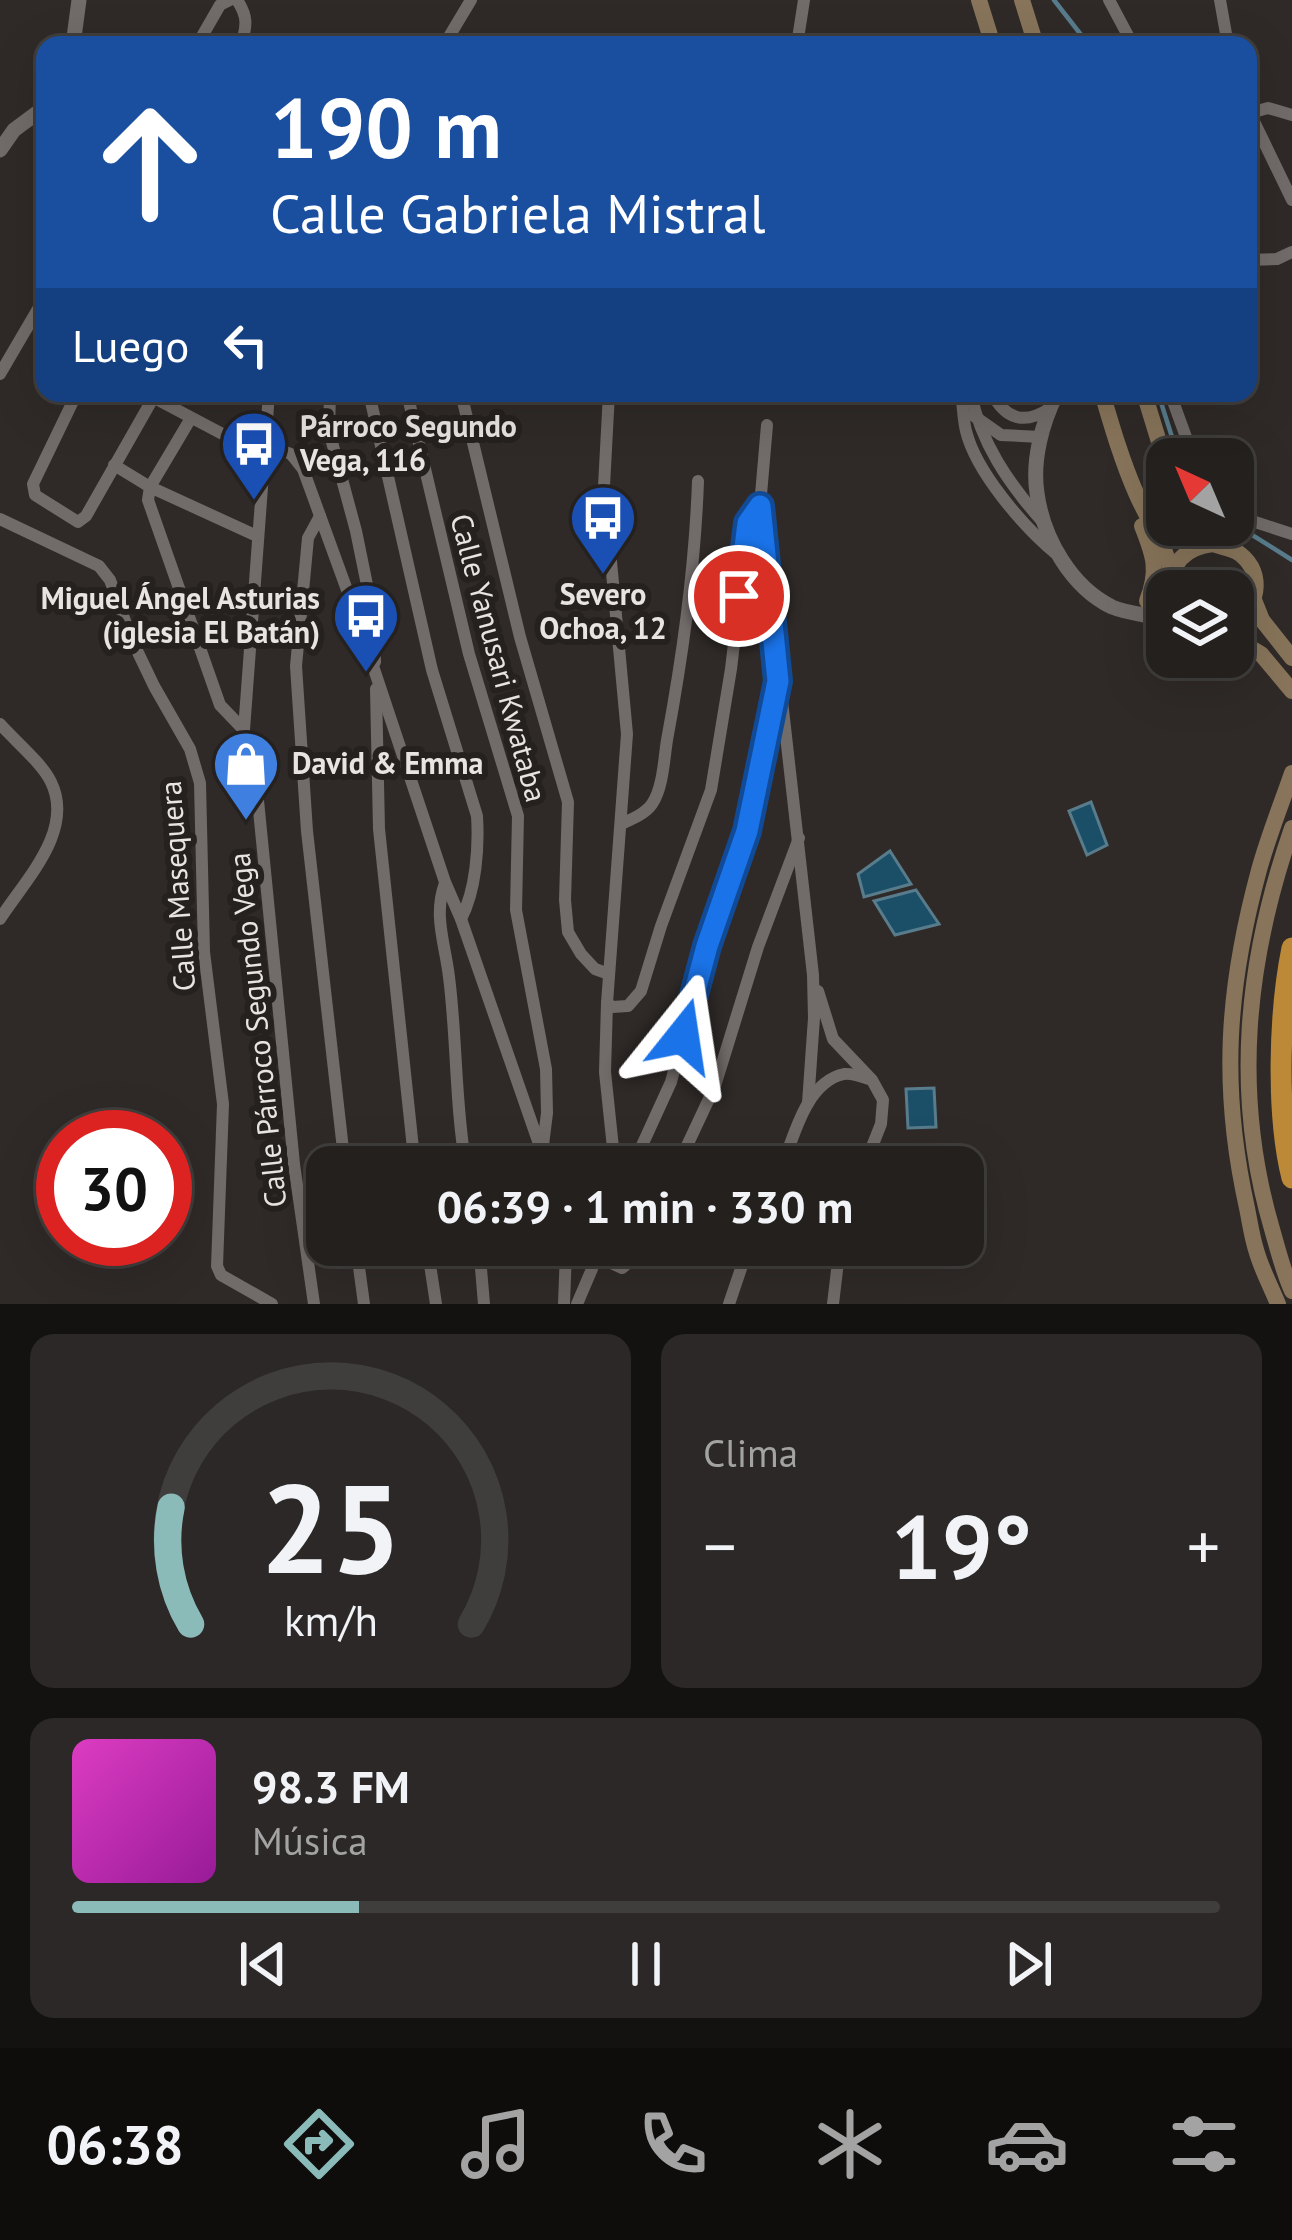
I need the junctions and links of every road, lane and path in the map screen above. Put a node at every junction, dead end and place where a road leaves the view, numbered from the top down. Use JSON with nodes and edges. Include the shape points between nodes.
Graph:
{"nodes":[{"id":1,"x":79,"y":0,"type":"edge"},
{"id":2,"x":233,"y":0,"type":"edge"},
{"id":3,"x":471,"y":0,"type":"edge"},
{"id":4,"x":804,"y":0,"type":"edge"},
{"id":5,"x":979,"y":0,"type":"edge"},
{"id":6,"x":1022,"y":0,"type":"edge"},
{"id":7,"x":1108,"y":0,"type":"edge"},
{"id":8,"x":1220,"y":0,"type":"edge"},
{"id":9,"x":74,"y":36,"type":"edge"},
{"id":10,"x":201,"y":36,"type":"edge"},
{"id":11,"x":244,"y":36,"type":"edge"},
{"id":12,"x":449,"y":36,"type":"edge"},
{"id":13,"x":798,"y":36,"type":"edge"},
{"id":14,"x":990,"y":36,"type":"edge"},
{"id":15,"x":1033,"y":36,"type":"edge"},
{"id":16,"x":1128,"y":36,"type":"edge"},
{"id":17,"x":1226,"y":36,"type":"edge"},
{"id":18,"x":1257,"y":110,"type":"edge"},
{"id":19,"x":36,"y":114,"type":"edge"},
{"id":20,"x":1292,"y":115,"type":"edge"},
{"id":21,"x":1257,"y":128,"type":"edge"},
{"id":22,"x":0,"y":150,"type":"edge"},
{"id":23,"x":1292,"y":200,"type":"edge"},
{"id":24,"x":1292,"y":251,"type":"edge"},
{"id":25,"x":1257,"y":260,"type":"edge"},
{"id":26,"x":36,"y":312,"type":"edge"},
{"id":27,"x":0,"y":374,"type":"edge"},
{"id":28,"x":73,"y":402,"type":"edge"},
{"id":29,"x":147,"y":402,"type":"edge"},
{"id":30,"x":164,"y":402,"type":"edge"},
{"id":31,"x":269,"y":402,"type":"edge"},
{"id":32,"x":330,"y":402,"type":"edge"},
{"id":33,"x":371,"y":402,"type":"edge"},
{"id":34,"x":409,"y":402,"type":"edge"},
{"id":35,"x":463,"y":402,"type":"edge"},
{"id":36,"x":609,"y":402,"type":"edge"},
{"id":37,"x":962,"y":402,"type":"edge"},
{"id":38,"x":966,"y":402,"type":"edge"},
{"id":39,"x":972,"y":402,"type":"edge"},
{"id":40,"x":996,"y":402,"type":"edge"},
{"id":41,"x":1052,"y":402,"type":"edge"},
{"id":42,"x":1053,"y":402,"type":"edge"},
{"id":43,"x":1105,"y":402,"type":"edge"},
{"id":44,"x":1147,"y":402,"type":"edge"},
{"id":45,"x":1172,"y":402,"type":"edge"},
{"id":46,"x":190,"y":418,"type":"junction"},
{"id":47,"x":975,"y":418,"type":"junction"},
{"id":48,"x":767,"y":425,"type":"dead end"},
{"id":49,"x":1041,"y":437,"type":"junction"},
{"id":50,"x":1158,"y":438,"type":"edge"},
{"id":51,"x":1186,"y":438,"type":"edge"},
{"id":52,"x":266,"y":451,"type":"junction"},
{"id":53,"x":114,"y":465,"type":"junction"},
{"id":54,"x":698,"y":481,"type":"dead end"},
{"id":55,"x":150,"y":487,"type":"junction"},
{"id":56,"x":1137,"y":496,"type":"junction"},
{"id":57,"x":760,"y":506,"type":"junction"},
{"id":58,"x":320,"y":516,"type":"junction"},
{"id":59,"x":0,"y":520,"type":"edge"},
{"id":60,"x":1254,"y":520,"type":"edge"},
{"id":61,"x":1047,"y":526,"type":"junction"},
{"id":62,"x":1292,"y":534,"type":"edge"},
{"id":63,"x":257,"y":536,"type":"junction"},
{"id":64,"x":1206,"y":546,"type":"edge"},
{"id":65,"x":1219,"y":546,"type":"edge"},
{"id":66,"x":1060,"y":558,"type":"junction"},
{"id":67,"x":1156,"y":570,"type":"edge"},
{"id":68,"x":1168,"y":570,"type":"edge"},
{"id":69,"x":1176,"y":570,"type":"edge"},
{"id":70,"x":1255,"y":600,"type":"joint"},
{"id":71,"x":1146,"y":602,"type":"edge"},
{"id":72,"x":1116,"y":610,"type":"junction"},
{"id":73,"x":1146,"y":615,"type":"edge"},
{"id":74,"x":189,"y":621,"type":"junction"},
{"id":75,"x":132,"y":640,"type":"junction"},
{"id":76,"x":1254,"y":649,"type":"edge"},
{"id":77,"x":1292,"y":658,"type":"edge"},
{"id":78,"x":376,"y":678,"type":"junction"},
{"id":79,"x":778,"y":681,"type":"junction"},
{"id":80,"x":1292,"y":691,"type":"edge"},
{"id":81,"x":0,"y":724,"type":"edge"},
{"id":82,"x":244,"y":730,"type":"junction"},
{"id":83,"x":1292,"y":773,"type":"edge"},
{"id":84,"x":621,"y":824,"type":"junction"},
{"id":85,"x":1292,"y":828,"type":"edge"},
{"id":86,"x":799,"y":837,"type":"junction"},
{"id":87,"x":445,"y":882,"type":"junction"},
{"id":88,"x":0,"y":919,"type":"edge"},
{"id":89,"x":461,"y":919,"type":"junction"},
{"id":90,"x":1292,"y":948,"type":"edge"},
{"id":91,"x":609,"y":974,"type":"junction"},
{"id":92,"x":813,"y":975,"type":"junction"},
{"id":93,"x":607,"y":1003,"type":"junction"},
{"id":94,"x":872,"y":1080,"type":"junction"},
{"id":95,"x":808,"y":1103,"type":"junction"},
{"id":96,"x":343,"y":1146,"type":"edge"},
{"id":97,"x":413,"y":1146,"type":"edge"},
{"id":98,"x":462,"y":1146,"type":"edge"},
{"id":99,"x":540,"y":1146,"type":"edge"},
{"id":100,"x":543,"y":1146,"type":"edge"},
{"id":101,"x":616,"y":1146,"type":"edge"},
{"id":102,"x":642,"y":1146,"type":"edge"},
{"id":103,"x":687,"y":1146,"type":"edge"},
{"id":104,"x":791,"y":1146,"type":"edge"},
{"id":105,"x":872,"y":1146,"type":"edge"},
{"id":106,"x":1292,"y":1178,"type":"edge"},
{"id":107,"x":359,"y":1266,"type":"edge"},
{"id":108,"x":430,"y":1266,"type":"edge"},
{"id":109,"x":480,"y":1266,"type":"edge"},
{"id":110,"x":564,"y":1266,"type":"edge"},
{"id":111,"x":593,"y":1266,"type":"edge"},
{"id":112,"x":742,"y":1266,"type":"edge"},
{"id":113,"x":838,"y":1266,"type":"edge"},
{"id":114,"x":1292,"y":1291,"type":"edge"},
{"id":115,"x":272,"y":1304,"type":"edge"},
{"id":116,"x":314,"y":1304,"type":"edge"},
{"id":117,"x":364,"y":1304,"type":"edge"},
{"id":118,"x":436,"y":1304,"type":"edge"},
{"id":119,"x":484,"y":1304,"type":"edge"},
{"id":120,"x":564,"y":1304,"type":"edge"},
{"id":121,"x":577,"y":1304,"type":"edge"},
{"id":122,"x":729,"y":1304,"type":"edge"},
{"id":123,"x":833,"y":1304,"type":"edge"},
{"id":124,"x":1279,"y":1304,"type":"edge"}],
"edges":[{"from":1,"to":9,"type":"street"},
{"from":2,"to":10,"type":"street","via":[[220,5]]},
{"from":2,"to":11,"type":"street","via":[[245,12]]},
{"from":3,"to":12,"type":"street"},
{"from":4,"to":13,"type":"street"},
{"from":5,"to":14,"type":"main road"},
{"from":6,"to":15,"type":"main road"},
{"from":7,"to":16,"type":"street"},
{"from":8,"to":17,"type":"street"},
{"from":18,"to":20,"type":"street"},
{"from":19,"to":22,"type":"street"},
{"from":21,"to":23,"type":"street"},
{"from":24,"to":25,"type":"street"},
{"from":26,"to":27,"type":"street"},
{"from":28,"to":53,"type":"street","via":[[35,495],[78,522]]},
{"from":29,"to":53,"type":"street"},
{"from":30,"to":46,"type":"street"},
{"from":31,"to":52,"type":"street","name":"Calle Párroco Segundo Vega"},
{"from":32,"to":78,"type":"street","via":[[329,431],[374,619]]},
{"from":33,"to":89,"type":"street","via":[[432,670],[477,816]]},
{"from":34,"to":100,"type":"street","name":"Calle Yanusari Kwataba","via":[[469,654],[518,816],[516,910],[546,1069]]},
{"from":35,"to":91,"type":"street","via":[[568,802],[568,932],[595,969]]},
{"from":36,"to":84,"type":"street","via":[[604,486],[627,734]]},
{"from":37,"to":66,"type":"street","via":[[967,435],[990,480]]},
{"from":38,"to":47,"type":"street"},
{"from":39,"to":47,"type":"street"},
{"from":40,"to":41,"type":"street","via":[[1012,417],[1039,415]]},
{"from":42,"to":49,"type":"street"},
{"from":43,"to":56,"type":"main road"},
{"from":44,"to":50,"type":"main road"},
{"from":45,"to":51,"type":"street"},
{"from":46,"to":52,"type":"street"},
{"from":46,"to":55,"type":"street"},
{"from":47,"to":49,"type":"street","via":[[1001,435]]},
{"from":47,"to":61,"type":"street"},
{"from":48,"to":57,"type":"street"},
{"from":49,"to":61,"type":"street","via":[[1037,494]]},
{"from":52,"to":58,"type":"street","via":[[291,454],[304,469]]},
{"from":52,"to":63,"type":"street","name":"Calle Párroco Segundo Vega"},
{"from":53,"to":55,"type":"street"},
{"from":54,"to":84,"type":"street","via":[[681,670],[660,781],[653,802]]},
{"from":55,"to":63,"type":"street"},
{"from":55,"to":74,"type":"street"},
{"from":56,"to":67,"type":"main road"},
{"from":56,"to":68,"type":"main road","via":[[1166,549]]},
{"from":57,"to":79,"type":"street"},
{"from":57,"to":93,"type":"street","via":[[748,523],[711,790],[641,992],[628,1006]]},
{"from":58,"to":78,"type":"street"},
{"from":58,"to":96,"type":"street","via":[[308,538],[296,666]]},
{"from":59,"to":75,"type":"street","name":"Calle Masequera","via":[[99,566]]},
{"from":60,"to":62,"type":"street"},
{"from":61,"to":66,"type":"street"},
{"from":63,"to":82,"type":"street","name":"Calle Párroco Segundo Vega"},
{"from":64,"to":69,"type":"main road","via":[[1187,551]]},
{"from":65,"to":70,"type":"main road","via":[[1247,562]]},
{"from":66,"to":72,"type":"street"},
{"from":70,"to":77,"type":"main road"},
{"from":71,"to":72,"type":"street"},
{"from":72,"to":73,"type":"street"},
{"from":74,"to":75,"type":"street"},
{"from":74,"to":82,"type":"street","via":[[220,705]]},
{"from":75,"to":115,"type":"street","name":"Calle Masequera","via":[[200,783],[204,952],[223,1104],[217,1266]]},
{"from":76,"to":80,"type":"main road"},
{"from":78,"to":87,"type":"street"},
{"from":78,"to":97,"type":"street","via":[[379,829]]},
{"from":79,"to":86,"type":"street"},
{"from":79,"to":102,"type":"street","via":[[747,831],[671,1082]]},
{"from":81,"to":88,"type":"street","via":[[50,780],[58,811],[52,840]]},
{"from":82,"to":116,"type":"street","name":"Calle Párroco Segundo Vega","via":[[254,760]]},
{"from":83,"to":124,"type":"main road","via":[[1242,939],[1229,1065],[1241,1183]]},
{"from":84,"to":91,"type":"street"},
{"from":85,"to":114,"type":"main road","via":[[1266,912],[1249,1016],[1248,1107],[1257,1180]]},
{"from":86,"to":92,"type":"street"},
{"from":86,"to":103,"type":"street"},
{"from":87,"to":89,"type":"street"},
{"from":87,"to":98,"type":"street","via":[[438,901]]},
{"from":89,"to":99,"type":"street"},
{"from":90,"to":106,"type":"highway","via":[[1282,1097]]},
{"from":91,"to":93,"type":"street"},
{"from":92,"to":94,"type":"street","via":[[833,1039]]},
{"from":92,"to":95,"type":"street"},
{"from":93,"to":101,"type":"street","via":[[604,1072]]},
{"from":94,"to":95,"type":"street","via":[[847,1073],[823,1083]]},
{"from":94,"to":105,"type":"street","via":[[883,1100]]},
{"from":95,"to":104,"type":"street"},
{"from":107,"to":117,"type":"street"},
{"from":108,"to":118,"type":"street"},
{"from":109,"to":119,"type":"street"},
{"from":110,"to":120,"type":"street"},
{"from":111,"to":121,"type":"street"},
{"from":112,"to":122,"type":"street"},
{"from":113,"to":123,"type":"street"}]}
